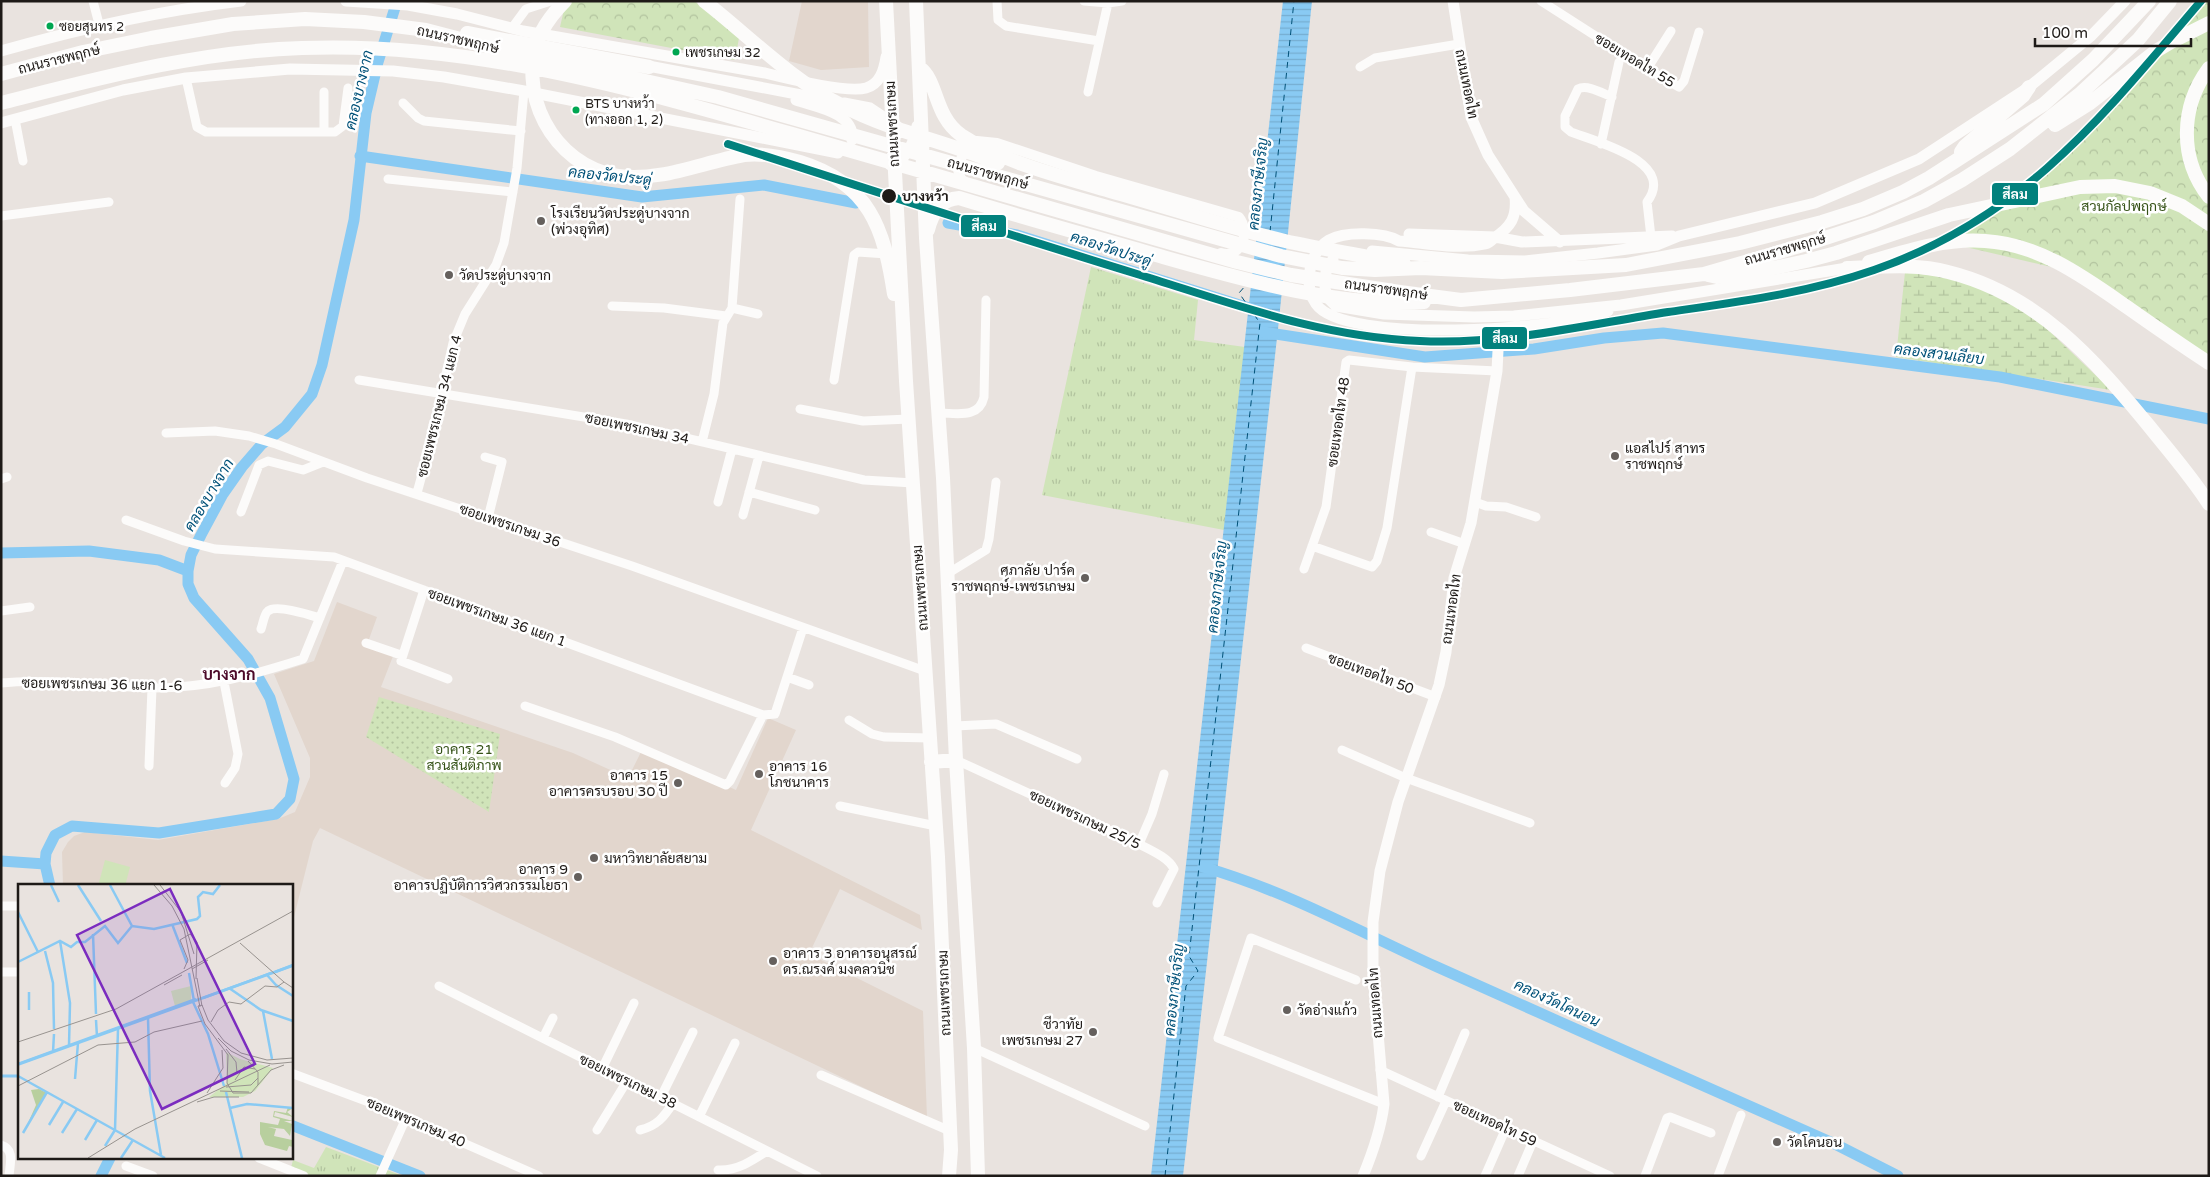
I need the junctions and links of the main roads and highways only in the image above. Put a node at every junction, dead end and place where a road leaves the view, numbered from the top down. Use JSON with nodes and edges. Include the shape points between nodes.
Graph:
{"nodes":[{"id":1,"x":241,"y":1,"type":"edge"},
{"id":2,"x":346,"y":1,"type":"edge"},
{"id":3,"x":565,"y":1,"type":"edge"},
{"id":4,"x":704,"y":1,"type":"edge"},
{"id":5,"x":886,"y":1,"type":"edge"},
{"id":6,"x":916,"y":1,"type":"edge"},
{"id":7,"x":1453,"y":1,"type":"edge"},
{"id":8,"x":2125,"y":1,"type":"edge"},
{"id":9,"x":2149,"y":1,"type":"edge"},
{"id":10,"x":2170,"y":1,"type":"edge"},
{"id":11,"x":368,"y":2,"type":"edge"},
{"id":12,"x":2209,"y":24,"type":"edge"},
{"id":13,"x":518,"y":29,"type":"junction"},
{"id":14,"x":426,"y":30,"type":"junction"},
{"id":15,"x":887,"y":46,"type":"junction"},
{"id":16,"x":1,"y":51,"type":"edge"},
{"id":17,"x":650,"y":67,"type":"junction"},
{"id":18,"x":919,"y":68,"type":"junction"},
{"id":19,"x":2209,"y":68,"type":"edge"},
{"id":20,"x":1,"y":74,"type":"edge"},
{"id":21,"x":759,"y":87,"type":"junction"},
{"id":22,"x":2029,"y":87,"type":"junction"},
{"id":23,"x":1,"y":103,"type":"edge"},
{"id":24,"x":892,"y":121,"type":"junction"},
{"id":25,"x":1,"y":123,"type":"edge"},
{"id":26,"x":911,"y":146,"type":"junction"},
{"id":27,"x":825,"y":150,"type":"junction"},
{"id":28,"x":1954,"y":163,"type":"junction"},
{"id":29,"x":894,"y":166,"type":"junction"},
{"id":30,"x":924,"y":180,"type":"junction"},
{"id":31,"x":1903,"y":192,"type":"junction"},
{"id":32,"x":1069,"y":196,"type":"junction"},
{"id":33,"x":1515,"y":197,"type":"junction"},
{"id":34,"x":2209,"y":197,"type":"edge"},
{"id":35,"x":2209,"y":224,"type":"edge"},
{"id":36,"x":1679,"y":236,"type":"junction"},
{"id":37,"x":1495,"y":237,"type":"junction"},
{"id":38,"x":926,"y":238,"type":"junction"},
{"id":39,"x":1560,"y":242,"type":"junction"},
{"id":40,"x":1421,"y":268,"type":"junction"},
{"id":41,"x":1847,"y":268,"type":"junction"},
{"id":42,"x":1704,"y":274,"type":"junction"},
{"id":43,"x":1461,"y":300,"type":"junction"},
{"id":44,"x":1621,"y":305,"type":"junction"},
{"id":45,"x":1499,"y":330,"type":"junction"},
{"id":46,"x":2209,"y":363,"type":"edge"},
{"id":47,"x":906,"y":381,"type":"junction"},
{"id":48,"x":2209,"y":504,"type":"edge"},
{"id":49,"x":956,"y":760,"type":"junction"},
{"id":50,"x":932,"y":762,"type":"junction"},
{"id":51,"x":949,"y":1176,"type":"edge"},
{"id":52,"x":978,"y":1176,"type":"edge"},
{"id":53,"x":1363,"y":1176,"type":"edge"}],
"edges":[{"from":1,"to":16,"type":"main road","name":"ถนนราชพฤกษ์","via":[[100,24]]},
{"from":2,"to":11,"type":"main road","name":"ถนนราชพฤกษ์"},
{"from":3,"to":47,"type":"main road","via":[[552,14],[542,32],[533,61],[532,84],[544,121],[567,153],[586,166],[618,176],[638,177],[747,155],[768,155],[818,167],[842,180],[870,211],[887,254]]},
{"from":4,"to":32,"type":"main road","via":[[774,59],[840,105],[993,161]]},
{"from":5,"to":15,"type":"main road","name":"ถนนเพชรเกษม"},
{"from":6,"to":18,"type":"main road","name":"ถนนเพชรเกษม"},
{"from":7,"to":33,"type":"main road","name":"ถนนเทอดไท","via":[[1471,117],[1488,155]]},
{"from":8,"to":22,"type":"main road","name":"ถนนราชพฤกษ์","via":[[2091,36]]},
{"from":9,"to":28,"type":"main road","name":"ถนนราชพฤกษ์","via":[[2093,60],[2044,104]]},
{"from":10,"to":42,"type":"main road","name":"ถนนราชพฤกษ์","via":[[2120,58],[2075,99],[2039,128],[1962,180],[1924,201],[1874,222]]},
{"from":11,"to":13,"type":"main road","name":"ถนนราชพฤกษ์","via":[[408,5]]},
{"from":12,"to":31,"type":"main road","via":[[2183,35],[2150,56],[2090,103],[2051,126],[1972,165]]},
{"from":13,"to":15,"type":"main road","name":"ถนนราชพฤกษ์","via":[[765,73],[797,82],[855,88],[865,88],[881,77]]},
{"from":13,"to":17,"type":"main road"},
{"from":14,"to":17,"type":"main road","via":[[482,35]]},
{"from":14,"to":20,"type":"main road","name":"ถนนราชพฤกษ์","via":[[305,18],[233,24],[93,50]]},
{"from":14,"to":32,"type":"main road","name":"ถนนราชพฤกษ์","via":[[718,97]]},
{"from":15,"to":24,"type":"main road","name":"ถนนเพชรเกษม"},
{"from":17,"to":21,"type":"main road"},
{"from":18,"to":26,"type":"main road","via":[[918,121]]},
{"from":18,"to":30,"type":"main road","name":"ถนนเพชรเกษม"},
{"from":18,"to":40,"type":"main road","via":[[928,77],[945,120],[959,133],[1054,175],[1285,241]]},
{"from":19,"to":34,"type":"main road","via":[[2190,105],[2186,134],[2193,169]]},
{"from":21,"to":24,"type":"main road","via":[[870,108]]},
{"from":21,"to":27,"type":"main road","via":[[844,119],[853,132],[852,141],[839,150]]},
{"from":22,"to":28,"type":"main road","via":[[2023,96],[1965,146]]},
{"from":22,"to":36,"type":"main road","name":"ถนนราชพฤกษ์","via":[[1918,159],[1816,203]]},
{"from":23,"to":43,"type":"main road","name":"ถนนราชพฤกษ์","via":[[177,62],[300,48],[398,50],[470,57],[593,81],[710,110],[1237,262],[1291,275]]},
{"from":24,"to":26,"type":"main road"},
{"from":24,"to":29,"type":"main road","name":"ถนนเพชรเกษม"},
{"from":25,"to":27,"type":"main road","via":[[123,90],[186,78],[290,69],[360,70],[444,77]]},
{"from":26,"to":29,"type":"main road"},
{"from":26,"to":30,"type":"main road"},
{"from":27,"to":29,"type":"main road"},
{"from":28,"to":31,"type":"main road","name":"ถนนราชพฤกษ์"},
{"from":29,"to":47,"type":"main road","name":"ถนนเพชรเกษม"},
{"from":30,"to":38,"type":"main road","name":"ถนนเพชรเกษม"},
{"from":31,"to":40,"type":"main road","name":"ถนนราชพฤกษ์","via":[[1822,222],[1740,243],[1626,264],[1502,272]]},
{"from":32,"to":40,"type":"main road","name":"ถนนราชพฤกษ์","via":[[1281,256],[1342,268]]},
{"from":33,"to":37,"type":"main road","via":[[1511,224]]},
{"from":33,"to":39,"type":"main road","name":"ถนนเทอดไท","via":[[1524,211]]},
{"from":35,"to":42,"type":"main road","via":[[2182,206],[2150,193],[2115,186],[2080,187],[1949,215],[1813,260],[1717,278]]},
{"from":36,"to":39,"type":"main road"},
{"from":36,"to":44,"type":"main road","name":"ถนนราชพฤกษ์","via":[[1657,245],[1525,260],[1459,260],[1348,248],[1334,256],[1325,278],[1327,294],[1336,306],[1384,314],[1514,316]]},
{"from":37,"to":39,"type":"main road","via":[[1522,242]]},
{"from":37,"to":45,"type":"main road","via":[[1487,244],[1470,246],[1353,234],[1328,241],[1309,271],[1310,293],[1316,305],[1327,315],[1361,324],[1434,330]]},
{"from":38,"to":43,"type":"main road","via":[[933,216],[943,203],[959,198],[1228,275],[1289,288],[1400,303]]},
{"from":38,"to":49,"type":"main road","name":"ถนนเพชรเกษม","via":[[939,413]]},
{"from":41,"to":44,"type":"main road","name":"ถนนราชพฤกษ์"},
{"from":41,"to":46,"type":"main road","via":[[1937,245],[1977,241],[2010,244],[2041,254],[2070,269]]},
{"from":41,"to":48,"type":"main road","via":[[1908,265],[1947,271],[1986,283],[2017,298],[2084,352],[2188,473]]},
{"from":42,"to":43,"type":"main road","name":"ถนนราชพฤกษ์"},
{"from":44,"to":45,"type":"main road","via":[[1589,317]]},
{"from":45,"to":53,"type":"main road","name":"ถนนเทอดไท","via":[[1498,366],[1475,502],[1454,578],[1446,652],[1436,697],[1406,778],[1380,871],[1372,950],[1384,1104],[1382,1122]]},
{"from":47,"to":50,"type":"main road","name":"ถนนเพชรเกษม"},
{"from":49,"to":50,"type":"main road"},
{"from":49,"to":52,"type":"main road","name":"ถนนเพชรเกษม","via":[[974,1048]]},
{"from":50,"to":51,"type":"main road","name":"ถนนเพชรเกษม","via":[[950,1131]]}]}
